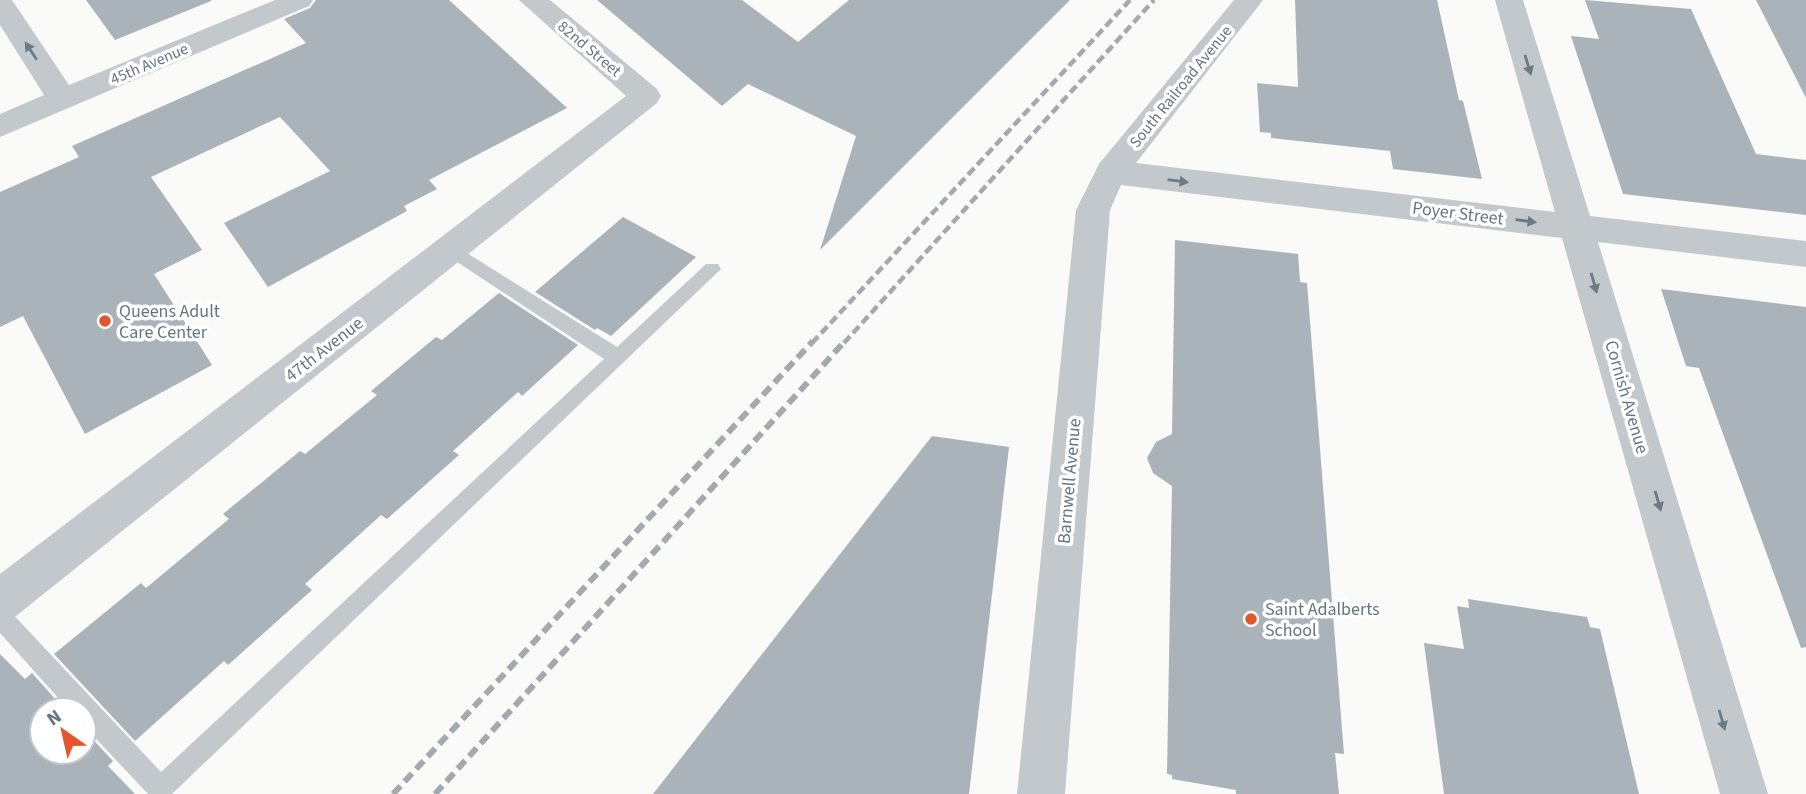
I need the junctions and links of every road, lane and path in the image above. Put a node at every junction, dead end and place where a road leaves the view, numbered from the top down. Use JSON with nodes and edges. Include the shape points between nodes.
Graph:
{"nodes":[{"id":1,"x":299,"y":0,"type":"edge"},
{"id":2,"x":533,"y":0,"type":"edge"},
{"id":3,"x":1250,"y":0,"type":"edge"},
{"id":4,"x":1509,"y":0,"type":"edge"},
{"id":5,"x":0,"y":3,"type":"edge"},
{"id":6,"x":646,"y":96,"type":"joint"},
{"id":7,"x":62,"y":99,"type":"junction"},
{"id":8,"x":0,"y":126,"type":"edge"},
{"id":9,"x":1111,"y":172,"type":"junction"},
{"id":10,"x":1577,"y":227,"type":"junction"},
{"id":11,"x":451,"y":250,"type":"junction"},
{"id":12,"x":1806,"y":254,"type":"edge"},
{"id":13,"x":712,"y":269,"type":"dead end"},
{"id":14,"x":618,"y":358,"type":"junction"},
{"id":15,"x":0,"y":601,"type":"edge"},
{"id":16,"x":0,"y":616,"type":"edge"},
{"id":17,"x":1041,"y":794,"type":"edge"},
{"id":18,"x":1744,"y":794,"type":"edge"}],
"edges":[{"from":1,"to":7,"type":"street","name":"45th Avenue"},
{"from":2,"to":6,"type":"street","name":"82nd Street"},
{"from":3,"to":9,"type":"street","name":"South Railroad Avenue"},
{"from":4,"to":10,"type":"street","name":"Cornish Avenue","one_way":true},
{"from":7,"to":5,"type":"street","one_way":true},
{"from":6,"to":11,"type":"street","name":"47th Avenue"},
{"from":7,"to":8,"type":"street","name":"45th Avenue"},
{"from":9,"to":10,"type":"street","name":"Poyer Street","one_way":true},
{"from":9,"to":17,"type":"street","name":"Barnwell Avenue","via":[[1093,210]]},
{"from":10,"to":12,"type":"street","name":"Poyer Street"},
{"from":10,"to":18,"type":"street","name":"Cornish Avenue","one_way":true},
{"from":11,"to":14,"type":"lane"},
{"from":11,"to":15,"type":"street","name":"47th Avenue"},
{"from":13,"to":14,"type":"lane"},
{"from":14,"to":16,"type":"lane","via":[[160,789]]}]}
